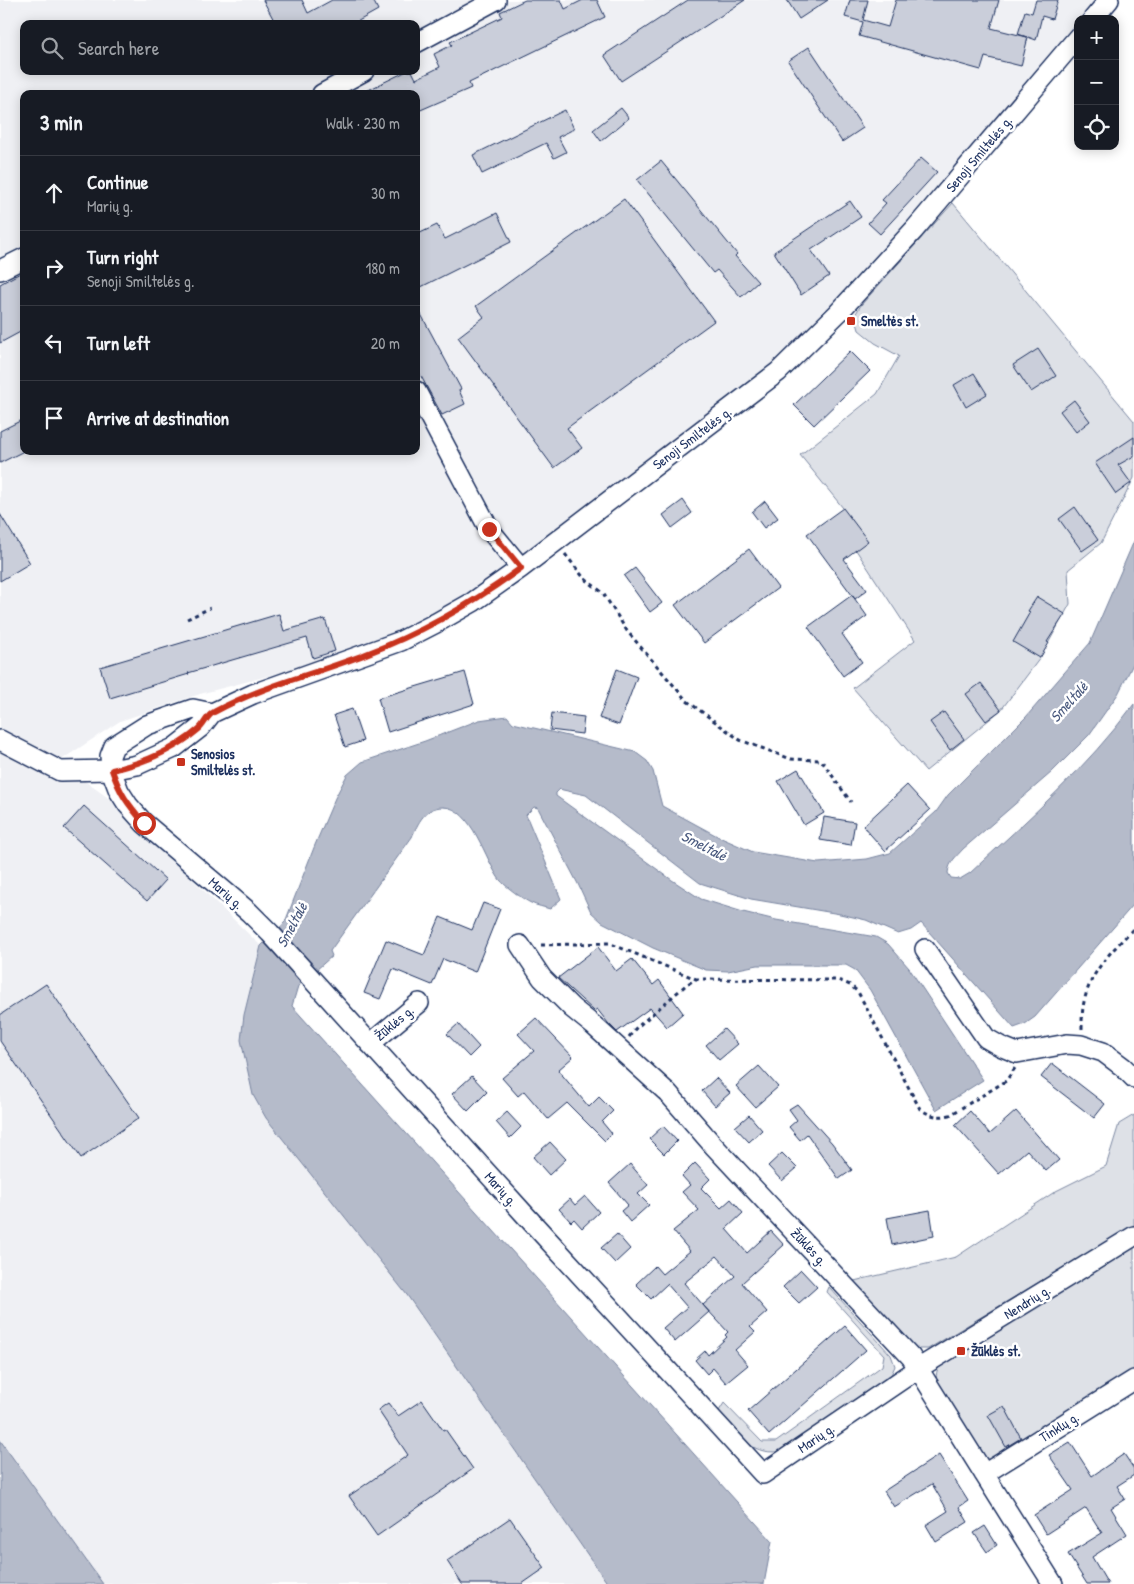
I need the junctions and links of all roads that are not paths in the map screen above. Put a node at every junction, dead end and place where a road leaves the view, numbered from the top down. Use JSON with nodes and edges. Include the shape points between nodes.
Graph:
{"nodes":[{"id":1,"x":496,"y":0,"type":"edge"},
{"id":2,"x":1109,"y":0,"type":"edge"},
{"id":3,"x":1096,"y":15,"type":"edge"},
{"id":4,"x":420,"y":41,"type":"edge"},
{"id":5,"x":1074,"y":42,"type":"edge"},
{"id":6,"x":357,"y":75,"type":"edge"},
{"id":7,"x":329,"y":90,"type":"edge"},
{"id":8,"x":20,"y":260,"type":"edge"},
{"id":9,"x":0,"y":270,"type":"edge"},
{"id":10,"x":420,"y":399,"type":"edge"},
{"id":11,"x":521,"y":568,"type":"junction"},
{"id":12,"x":212,"y":713,"type":"junction"},
{"id":13,"x":0,"y":740,"type":"edge"},
{"id":14,"x":112,"y":770,"type":"junction"},
{"id":15,"x":520,"y":946,"type":"road end"},
{"id":16,"x":925,"y":949,"type":"dead end"},
{"id":17,"x":419,"y":1003,"type":"dead end"},
{"id":18,"x":370,"y":1044,"type":"junction"},
{"id":19,"x":1134,"y":1078,"type":"edge"},
{"id":20,"x":1134,"y":1236,"type":"edge"},
{"id":21,"x":919,"y":1368,"type":"junction"},
{"id":22,"x":1134,"y":1380,"type":"edge"},
{"id":23,"x":984,"y":1474,"type":"junction"},
{"id":24,"x":1053,"y":1584,"type":"edge"}],
"edges":[{"from":1,"to":4,"type":"street"},
{"from":2,"to":3,"type":"street"},
{"from":5,"to":11,"type":"street","name":"Senoji Smiltelės g.","via":[[914,230],[805,346],[756,390]]},
{"from":6,"to":7,"type":"street"},
{"from":8,"to":9,"type":"street"},
{"from":10,"to":11,"type":"street","via":[[489,529]]},
{"from":11,"to":12,"type":"street","name":"Senoji Smiltelės g.","via":[[473,602],[401,641],[253,694]]},
{"from":12,"to":14,"type":"street","name":"Senoji Smiltelės g.","via":[[201,727],[174,748],[137,765]]},
{"from":12,"to":14,"type":"street","name":"Senoji Smiltelės g.","via":[[193,709],[147,725],[114,746],[110,756]]},
{"from":13,"to":14,"type":"street","via":[[60,771]]},
{"from":14,"to":18,"type":"street","name":"Marių g.","via":[[119,791],[144,823],[270,933]]},
{"from":15,"to":21,"type":"street","name":"Žūklės g.","via":[[542,978],[572,1008],[668,1093]]},
{"from":16,"to":19,"type":"street","via":[[986,1038],[1017,1053],[1081,1044],[1103,1052]]},
{"from":17,"to":18,"type":"street","name":"Žūklės g."},
{"from":18,"to":21,"type":"street","name":"Marių g.","via":[[763,1474]]},
{"from":20,"to":21,"type":"street","name":"Nendrių g."},
{"from":21,"to":23,"type":"street","name":"Žūklės g."},
{"from":22,"to":23,"type":"street","name":"Tinklų g."},
{"from":23,"to":24,"type":"street","name":"Žūklės g."}]}
